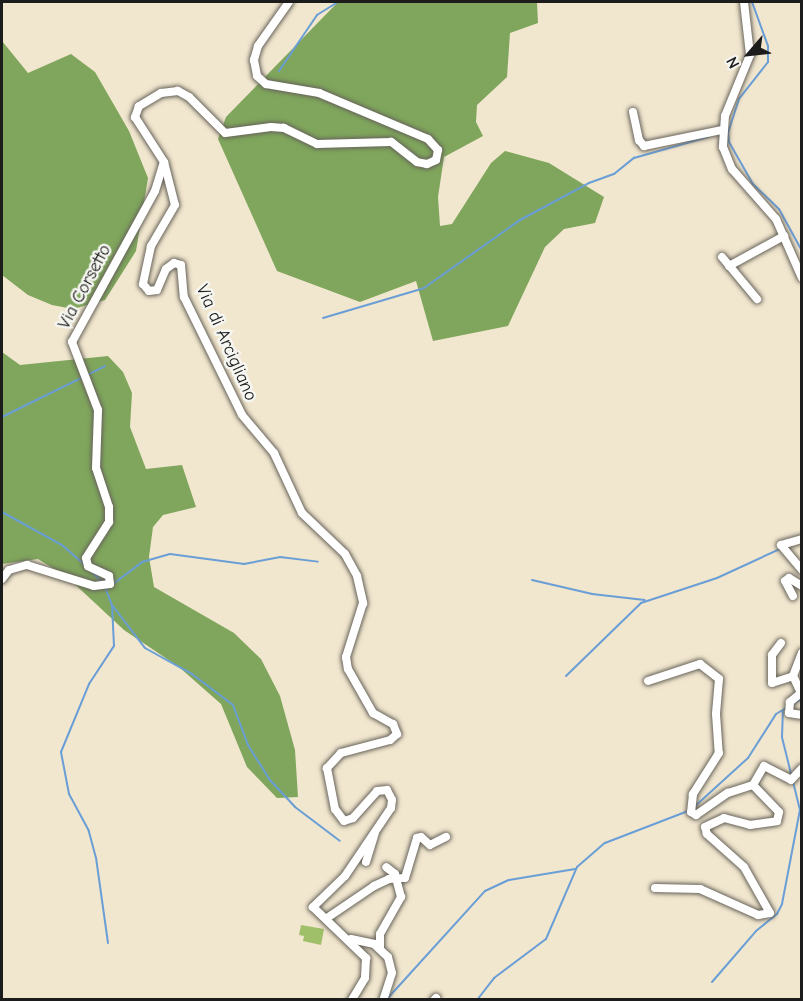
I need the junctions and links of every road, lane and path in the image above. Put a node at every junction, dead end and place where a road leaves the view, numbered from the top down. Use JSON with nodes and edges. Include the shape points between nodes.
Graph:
{"nodes":[{"id":1,"x":289,"y":2,"type":"edge"},
{"id":2,"x":744,"y":2,"type":"edge"},
{"id":3,"x":633,"y":112,"type":"dead end"},
{"id":4,"x":722,"y":130,"type":"junction"},
{"id":5,"x":164,"y":162,"type":"junction"},
{"id":6,"x":784,"y":236,"type":"junction"},
{"id":7,"x":722,"y":257,"type":"dead end"},
{"id":8,"x":729,"y":266,"type":"junction"},
{"id":9,"x":801,"y":278,"type":"edge"},
{"id":10,"x":757,"y":299,"type":"dead end"},
{"id":11,"x":801,"y":539,"type":"edge"},
{"id":12,"x":801,"y":570,"type":"edge"},
{"id":13,"x":2,"y":579,"type":"edge"},
{"id":14,"x":801,"y":586,"type":"edge"},
{"id":15,"x":794,"y":596,"type":"dead end"},
{"id":16,"x":781,"y":643,"type":"dead end"},
{"id":17,"x":801,"y":653,"type":"edge"},
{"id":18,"x":793,"y":676,"type":"junction"},
{"id":19,"x":648,"y":681,"type":"dead end"},
{"id":20,"x":801,"y":692,"type":"edge"},
{"id":21,"x":801,"y":715,"type":"edge"},
{"id":22,"x":801,"y":768,"type":"edge"},
{"id":23,"x":753,"y":785,"type":"junction"},
{"id":24,"x":377,"y":825,"type":"junction"},
{"id":25,"x":446,"y":837,"type":"dead end"},
{"id":26,"x":366,"y":862,"type":"dead end"},
{"id":27,"x":386,"y":867,"type":"dead end"},
{"id":28,"x":397,"y":880,"type":"junction"},
{"id":29,"x":655,"y":888,"type":"dead end"},
{"id":30,"x":327,"y":918,"type":"junction"},
{"id":31,"x":344,"y":936,"type":"junction"},
{"id":32,"x":380,"y":947,"type":"junction"},
{"id":33,"x":352,"y":999,"type":"edge"},
{"id":34,"x":383,"y":999,"type":"edge"}],
"edges":[{"from":1,"to":5,"type":"street","name":"Via di Arcigliano","via":[[258,46],[254,60],[257,76],[266,84],[319,93],[428,139],[438,150],[436,160],[427,164],[417,162],[391,142],[317,144],[284,128],[225,134],[189,97],[172,91],[147,100],[135,117]]},
{"from":2,"to":4,"type":"street","via":[[750,55]]},
{"from":3,"to":4,"type":"street","via":[[644,147]]},
{"from":4,"to":6,"type":"street","via":[[728,162],[773,214]]},
{"from":5,"to":13,"type":"street","name":"Via Corsetto","via":[[155,190],[72,342],[98,410],[96,468],[110,507],[109,522],[86,558],[88,566],[109,576],[106,586],[27,565],[9,570]]},
{"from":5,"to":24,"type":"street","name":"Via di Arcigliano","via":[[175,206],[151,246],[143,284],[149,291],[157,290],[166,269],[174,263],[180,265],[184,297],[242,415],[274,453],[302,513],[345,554],[357,576],[363,603],[346,657],[348,669],[373,713],[393,724],[397,734],[390,740],[336,755],[326,776],[337,813],[344,821],[353,818],[377,791],[389,792],[391,808]]},
{"from":6,"to":8,"type":"street"},
{"from":6,"to":9,"type":"street"},
{"from":7,"to":8,"type":"street"},
{"from":8,"to":10,"type":"street"},
{"from":11,"to":12,"type":"street","via":[[781,545]]},
{"from":14,"to":15,"type":"street","via":[[789,578],[785,581]]},
{"from":16,"to":18,"type":"street","via":[[772,655],[772,683]]},
{"from":17,"to":18,"type":"street"},
{"from":18,"to":20,"type":"street"},
{"from":19,"to":23,"type":"street","via":[[700,664],[719,680],[719,753],[693,794],[691,812],[696,814],[728,793]]},
{"from":20,"to":21,"type":"street","via":[[790,702],[789,712]]},
{"from":22,"to":23,"type":"street","via":[[791,780],[764,766]]},
{"from":23,"to":29,"type":"street","via":[[779,812],[777,821],[750,825],[724,818],[705,827],[707,834],[744,867],[770,913],[758,915],[700,889]]},
{"from":24,"to":26,"type":"street"},
{"from":24,"to":30,"type":"street","name":"Via di Arcigliano","via":[[345,876],[313,905],[315,912]]},
{"from":25,"to":28,"type":"street","via":[[430,845],[417,838],[405,878]]},
{"from":27,"to":28,"type":"street"},
{"from":28,"to":30,"type":"street","via":[[389,879],[371,888]]},
{"from":28,"to":32,"type":"street","via":[[401,897],[380,934]]},
{"from":30,"to":31,"type":"street"},
{"from":31,"to":32,"type":"street"},
{"from":31,"to":33,"type":"street","via":[[367,962],[364,978]]},
{"from":32,"to":34,"type":"street","via":[[388,957],[392,973]]}]}
